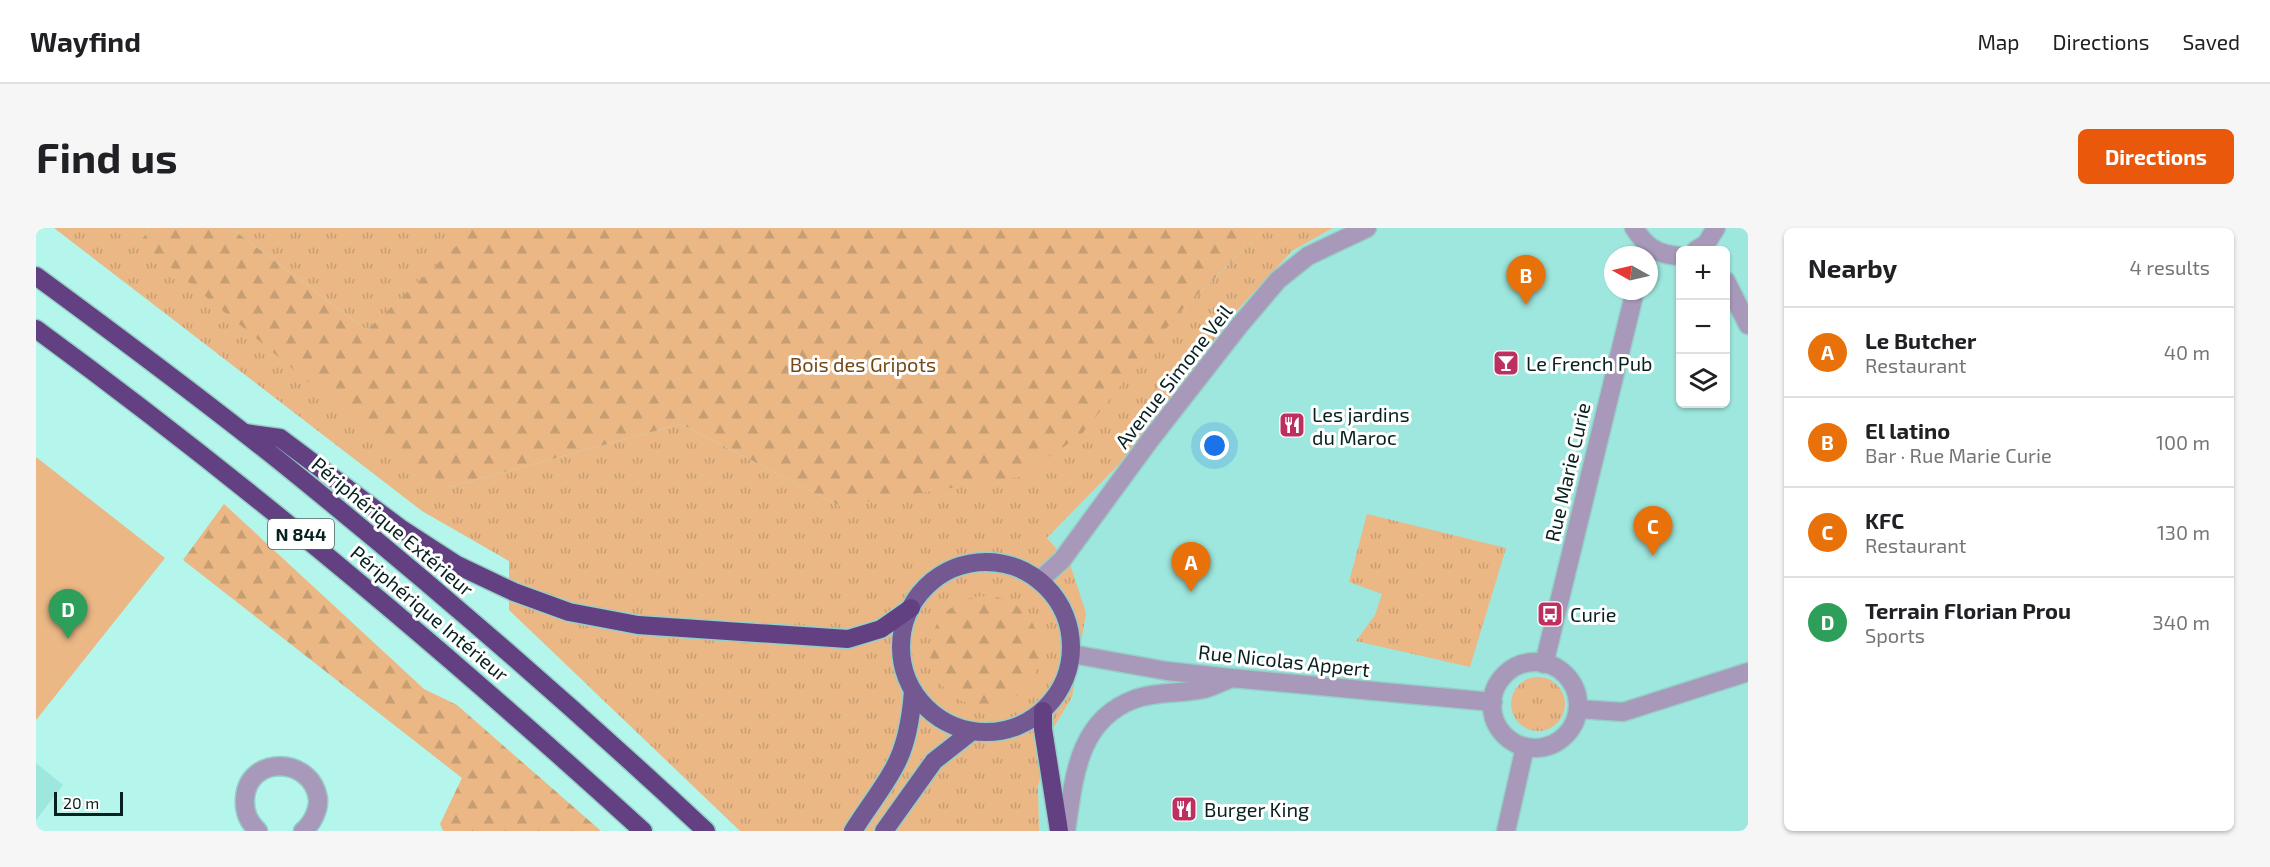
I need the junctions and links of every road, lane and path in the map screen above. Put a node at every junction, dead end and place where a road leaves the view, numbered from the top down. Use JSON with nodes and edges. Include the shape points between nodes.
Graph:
{"nodes":[{"id":1,"x":1367,"y":228,"type":"edge"},
{"id":2,"x":1634,"y":228,"type":"edge"},
{"id":3,"x":1716,"y":228,"type":"edge"},
{"id":4,"x":1646,"y":246,"type":"edge"},
{"id":5,"x":1705,"y":246,"type":"edge"},
{"id":6,"x":1658,"y":254,"type":"edge"},
{"id":7,"x":1676,"y":256,"type":"edge"},
{"id":8,"x":36,"y":276,"type":"edge"},
{"id":9,"x":1730,"y":291,"type":"edge"},
{"id":10,"x":1633,"y":300,"type":"edge"},
{"id":11,"x":1748,"y":325,"type":"edge"},
{"id":12,"x":36,"y":329,"type":"edge"},
{"id":13,"x":244,"y":433,"type":"junction"},
{"id":14,"x":1040,"y":580,"type":"junction"},
{"id":15,"x":910,"y":608,"type":"junction"},
{"id":16,"x":1072,"y":654,"type":"junction"},
{"id":17,"x":1544,"y":663,"type":"junction"},
{"id":18,"x":1748,"y":672,"type":"edge"},
{"id":19,"x":1231,"y":678,"type":"junction"},
{"id":20,"x":913,"y":692,"type":"junction"},
{"id":21,"x":1493,"y":702,"type":"junction"},
{"id":22,"x":1578,"y":709,"type":"junction"},
{"id":23,"x":1044,"y":711,"type":"junction"},
{"id":24,"x":971,"y":732,"type":"junction"},
{"id":25,"x":1526,"y":747,"type":"junction"},
{"id":26,"x":249,"y":829,"type":"edge"},
{"id":27,"x":303,"y":831,"type":"edge"},
{"id":28,"x":643,"y":831,"type":"edge"},
{"id":29,"x":706,"y":831,"type":"edge"},
{"id":30,"x":853,"y":831,"type":"edge"},
{"id":31,"x":884,"y":831,"type":"edge"},
{"id":32,"x":1059,"y":831,"type":"edge"},
{"id":33,"x":1066,"y":831,"type":"edge"},
{"id":34,"x":1506,"y":831,"type":"edge"}],
"edges":[{"from":1,"to":14,"type":"street","name":"Avenue Simone Veil","via":[[1308,256],[1278,280],[1062,560]]},
{"from":2,"to":4,"type":"street"},
{"from":3,"to":5,"type":"street"},
{"from":6,"to":7,"type":"street"},
{"from":8,"to":13,"type":"highway","name":"Périphérique Extérieur","number":"N 844"},
{"from":9,"to":11,"type":"street"},
{"from":10,"to":17,"type":"street","name":"Rue Marie Curie"},
{"from":12,"to":28,"type":"highway","name":"Périphérique Intérieur","number":"N 844","via":[[366,587]]},
{"from":13,"to":15,"type":"highway","via":[[280,438],[400,528],[457,565],[568,612],[638,625],[848,639],[881,629]]},
{"from":13,"to":29,"type":"highway","name":"Périphérique Extérieur","number":"N 844","via":[[452,604]]},
{"from":14,"to":15,"type":"main road","via":[[1010,565],[977,562],[960,566],[931,582]]},
{"from":14,"to":16,"type":"main road","via":[[1065,613]]},
{"from":15,"to":20,"type":"main road","via":[[901,642],[906,676]]},
{"from":16,"to":19,"type":"street","name":"Rue Nicolas Appert"},
{"from":16,"to":23,"type":"main road","via":[[1058,695]]},
{"from":17,"to":21,"type":"street","via":[[1513,669],[1501,680]]},
{"from":17,"to":22,"type":"street","via":[[1570,680]]},
{"from":18,"to":22,"type":"street","via":[[1623,711]]},
{"from":19,"to":21,"type":"street","name":"Rue Nicolas Appert"},
{"from":19,"to":33,"type":"street","via":[[1205,689],[1135,699],[1111,713],[1092,732],[1079,758]]},
{"from":20,"to":24,"type":"main road","via":[[938,718]]},
{"from":20,"to":30,"type":"main road","via":[[911,717],[895,768]]},
{"from":21,"to":25,"type":"street","via":[[1502,732]]},
{"from":22,"to":25,"type":"street","via":[[1572,728],[1562,739],[1543,748]]},
{"from":23,"to":24,"type":"main road","via":[[1010,730]]},
{"from":23,"to":32,"type":"highway","via":[[1043,729]]},
{"from":24,"to":31,"type":"main road","via":[[934,761]]},
{"from":25,"to":34,"type":"street"},
{"from":26,"to":27,"type":"street","via":[[246,791],[253,778],[278,765],[299,770],[317,792],[318,804],[310,826]]}]}
